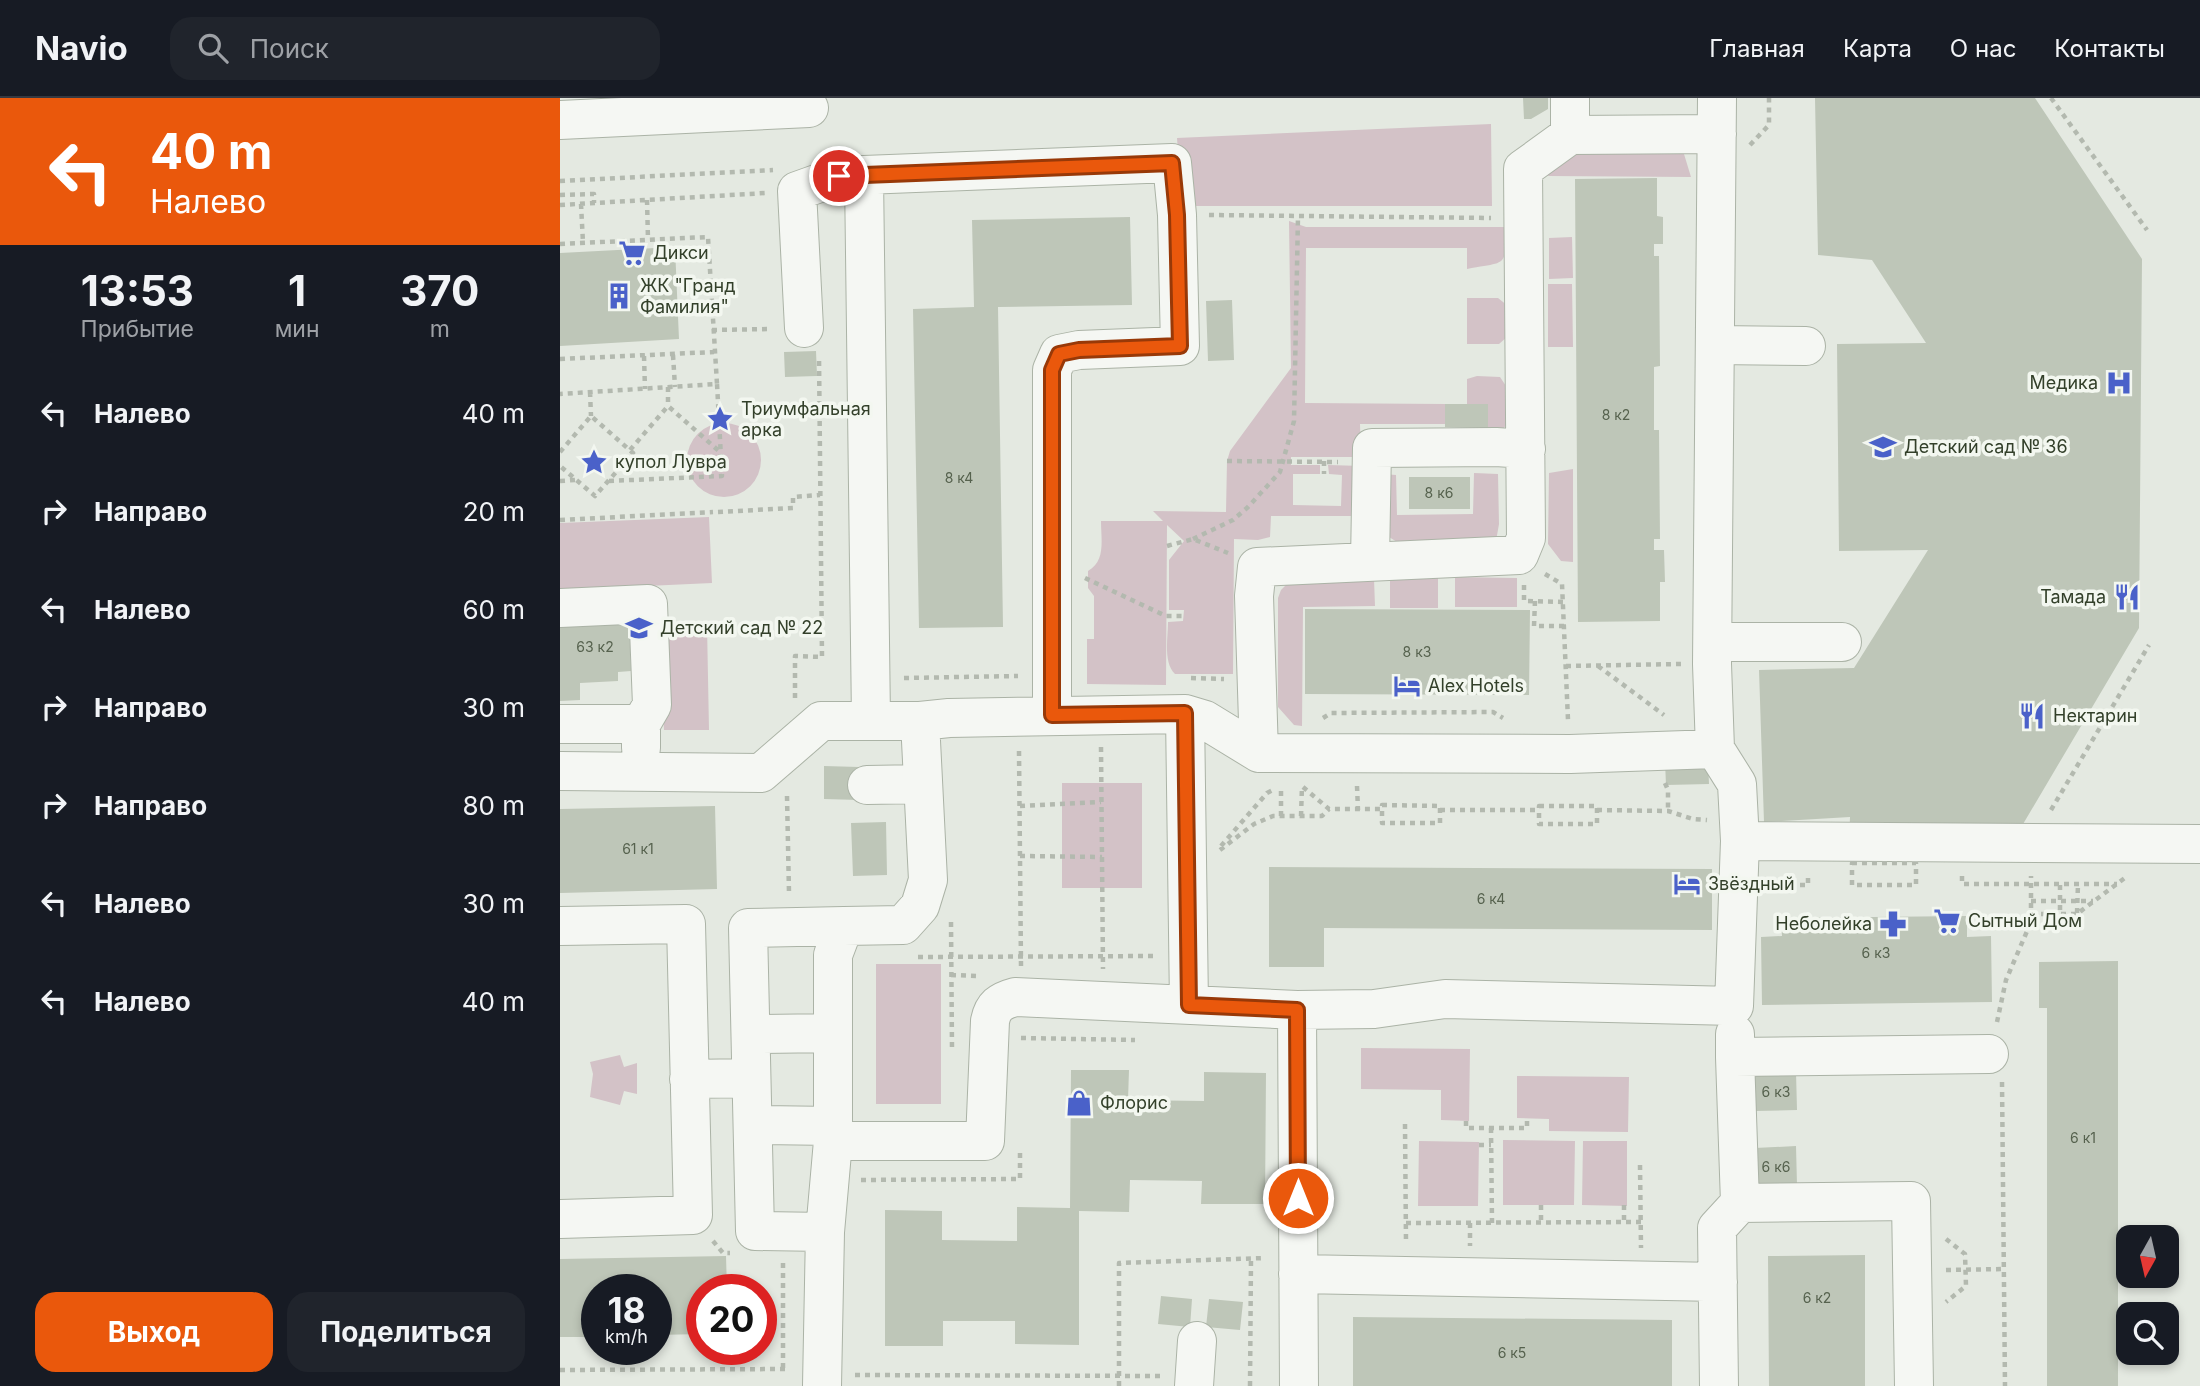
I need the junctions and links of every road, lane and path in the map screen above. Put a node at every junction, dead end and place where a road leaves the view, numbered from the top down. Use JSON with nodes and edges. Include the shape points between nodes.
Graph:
{"nodes":[{"id":1,"x":1570,"y":98,"type":"edge"},
{"id":2,"x":2051,"y":98,"type":"edge"},
{"id":3,"x":809,"y":108,"type":"dead end"},
{"id":4,"x":1717,"y":116,"type":"edge"},
{"id":5,"x":560,"y":120,"type":"edge"},
{"id":6,"x":1570,"y":135,"type":"junction"},
{"id":7,"x":864,"y":175,"type":"junction"},
{"id":8,"x":787,"y":180,"type":"junction"},
{"id":9,"x":560,"y":181,"type":"edge"},
{"id":10,"x":560,"y":195,"type":"edge"},
{"id":11,"x":647,"y":200,"type":"junction"},
{"id":12,"x":594,"y":203,"type":"junction"},
{"id":13,"x":581,"y":204,"type":"junction"},
{"id":14,"x":560,"y":205,"type":"edge"},
{"id":15,"x":1177,"y":215,"type":"junction"},
{"id":16,"x":1298,"y":216,"type":"junction"},
{"id":17,"x":1523,"y":218,"type":"junction"},
{"id":18,"x":2147,"y":230,"type":"dead end"},
{"id":19,"x":648,"y":240,"type":"junction"},
{"id":20,"x":583,"y":243,"type":"junction"},
{"id":21,"x":560,"y":244,"type":"edge"},
{"id":22,"x":712,"y":330,"type":"junction"},
{"id":23,"x":801,"y":333,"type":"junction"},
{"id":24,"x":1715,"y":345,"type":"junction"},
{"id":25,"x":1807,"y":345,"type":"dead end"},
{"id":26,"x":714,"y":352,"type":"junction"},
{"id":27,"x":673,"y":355,"type":"junction"},
{"id":28,"x":644,"y":356,"type":"junction"},
{"id":29,"x":560,"y":359,"type":"edge"},
{"id":30,"x":717,"y":384,"type":"junction"},
{"id":31,"x":668,"y":387,"type":"junction"},
{"id":32,"x":675,"y":387,"type":"junction"},
{"id":33,"x":645,"y":389,"type":"junction"},
{"id":34,"x":590,"y":392,"type":"junction"},
{"id":35,"x":560,"y":394,"type":"edge"},
{"id":36,"x":668,"y":406,"type":"junction"},
{"id":37,"x":591,"y":416,"type":"junction"},
{"id":38,"x":1526,"y":449,"type":"junction"},
{"id":39,"x":629,"y":450,"type":"junction"},
{"id":40,"x":560,"y":452,"type":"edge"},
{"id":41,"x":721,"y":453,"type":"junction"},
{"id":42,"x":1227,"y":461,"type":"dead end"},
{"id":43,"x":1283,"y":461,"type":"junction"},
{"id":44,"x":1324,"y":461,"type":"junction"},
{"id":45,"x":1371,"y":462,"type":"junction"},
{"id":46,"x":560,"y":466,"type":"edge"},
{"id":47,"x":1324,"y":474,"type":"dead end"},
{"id":48,"x":576,"y":480,"type":"junction"},
{"id":49,"x":560,"y":481,"type":"edge"},
{"id":50,"x":608,"y":481,"type":"junction"},
{"id":51,"x":820,"y":495,"type":"junction"},
{"id":52,"x":560,"y":520,"type":"edge"},
{"id":53,"x":1193,"y":539,"type":"junction"},
{"id":54,"x":1167,"y":545,"type":"dead end"},
{"id":55,"x":1370,"y":561,"type":"junction"},
{"id":56,"x":1522,"y":565,"type":"junction"},
{"id":57,"x":1257,"y":567,"type":"junction"},
{"id":58,"x":1088,"y":578,"type":"dead end"},
{"id":59,"x":1535,"y":601,"type":"junction"},
{"id":60,"x":1563,"y":602,"type":"junction"},
{"id":61,"x":560,"y":608,"type":"edge"},
{"id":62,"x":1184,"y":616,"type":"dead end"},
{"id":63,"x":1564,"y":626,"type":"junction"},
{"id":64,"x":1842,"y":642,"type":"dead end"},
{"id":65,"x":2149,"y":645,"type":"dead end"},
{"id":66,"x":1712,"y":653,"type":"junction"},
{"id":67,"x":1566,"y":666,"type":"junction"},
{"id":68,"x":1598,"y":666,"type":"junction"},
{"id":69,"x":1051,"y":675,"type":"junction"},
{"id":70,"x":1227,"y":678,"type":"dead end"},
{"id":71,"x":871,"y":679,"type":"junction"},
{"id":72,"x":1188,"y":696,"type":"junction"},
{"id":73,"x":794,"y":710,"type":"dead end"},
{"id":74,"x":1101,"y":715,"type":"junction"},
{"id":75,"x":1035,"y":716,"type":"junction"},
{"id":76,"x":1668,"y":718,"type":"dead end"},
{"id":77,"x":871,"y":720,"type":"junction"},
{"id":78,"x":920,"y":721,"type":"junction"},
{"id":79,"x":560,"y":724,"type":"edge"},
{"id":80,"x":641,"y":724,"type":"junction"},
{"id":81,"x":1715,"y":749,"type":"junction"},
{"id":82,"x":1259,"y":753,"type":"junction"},
{"id":83,"x":1570,"y":754,"type":"junction"},
{"id":84,"x":560,"y":771,"type":"edge"},
{"id":85,"x":641,"y":772,"type":"junction"},
{"id":86,"x":1294,"y":779,"type":"dead end"},
{"id":87,"x":1288,"y":782,"type":"dead end"},
{"id":88,"x":923,"y":784,"type":"junction"},
{"id":89,"x":867,"y":785,"type":"dead end"},
{"id":90,"x":1281,"y":786,"type":"junction"},
{"id":91,"x":1302,"y":786,"type":"junction"},
{"id":92,"x":787,"y":794,"type":"dead end"},
{"id":93,"x":1101,"y":802,"type":"junction"},
{"id":94,"x":1020,"y":806,"type":"junction"},
{"id":95,"x":1329,"y":809,"type":"junction"},
{"id":96,"x":1382,"y":810,"type":"junction"},
{"id":97,"x":1440,"y":810,"type":"junction"},
{"id":98,"x":1539,"y":810,"type":"junction"},
{"id":99,"x":1597,"y":810,"type":"junction"},
{"id":100,"x":1281,"y":816,"type":"junction"},
{"id":101,"x":1301,"y":816,"type":"junction"},
{"id":102,"x":1740,"y":830,"type":"junction"},
{"id":103,"x":2031,"y":843,"type":"junction"},
{"id":104,"x":2200,"y":844,"type":"edge"},
{"id":105,"x":1020,"y":856,"type":"junction"},
{"id":106,"x":1102,"y":857,"type":"junction"},
{"id":107,"x":2128,"y":876,"type":"dead end"},
{"id":108,"x":1962,"y":884,"type":"dead end"},
{"id":109,"x":2031,"y":884,"type":"junction"},
{"id":110,"x":2078,"y":884,"type":"junction"},
{"id":111,"x":2117,"y":884,"type":"junction"},
{"id":112,"x":1852,"y":885,"type":"dead end"},
{"id":113,"x":1916,"y":885,"type":"dead end"},
{"id":114,"x":2060,"y":885,"type":"junction"},
{"id":115,"x":789,"y":899,"type":"dead end"},
{"id":116,"x":2031,"y":901,"type":"junction"},
{"id":117,"x":2060,"y":901,"type":"junction"},
{"id":118,"x":2077,"y":901,"type":"junction"},
{"id":119,"x":2095,"y":901,"type":"junction"},
{"id":120,"x":2031,"y":914,"type":"junction"},
{"id":121,"x":2060,"y":914,"type":"junction"},
{"id":122,"x":2077,"y":914,"type":"junction"},
{"id":123,"x":560,"y":926,"type":"edge"},
{"id":124,"x":844,"y":926,"type":"junction"},
{"id":125,"x":1103,"y":956,"type":"junction"},
{"id":126,"x":1189,"y":956,"type":"junction"},
{"id":127,"x":1021,"y":957,"type":"junction"},
{"id":128,"x":951,"y":958,"type":"dead end"},
{"id":129,"x":986,"y":976,"type":"dead end"},
{"id":130,"x":1021,"y":977,"type":"dead end"},
{"id":131,"x":1103,"y":980,"type":"dead end"},
{"id":132,"x":1189,"y":1005,"type":"junction"},
{"id":133,"x":1734,"y":1006,"type":"junction"},
{"id":134,"x":1297,"y":1010,"type":"junction"},
{"id":135,"x":833,"y":1033,"type":"junction"},
{"id":136,"x":760,"y":1034,"type":"dead end"},
{"id":137,"x":1139,"y":1040,"type":"dead end"},
{"id":138,"x":1020,"y":1051,"type":"dead end"},
{"id":139,"x":952,"y":1055,"type":"dead end"},
{"id":140,"x":1735,"y":1057,"type":"junction"},
{"id":141,"x":1996,"y":1065,"type":"junction"},
{"id":142,"x":751,"y":1077,"type":"junction"},
{"id":143,"x":689,"y":1079,"type":"junction"},
{"id":144,"x":1527,"y":1119,"type":"dead end"},
{"id":145,"x":1466,"y":1121,"type":"dead end"},
{"id":146,"x":1405,"y":1124,"type":"dead end"},
{"id":147,"x":762,"y":1125,"type":"dead end"},
{"id":148,"x":1492,"y":1128,"type":"junction"},
{"id":149,"x":833,"y":1134,"type":"junction"},
{"id":150,"x":1020,"y":1141,"type":"dead end"},
{"id":151,"x":1479,"y":1145,"type":"dead end"},
{"id":152,"x":1491,"y":1145,"type":"junction"},
{"id":153,"x":1640,"y":1165,"type":"dead end"},
{"id":154,"x":856,"y":1180,"type":"dead end"},
{"id":155,"x":1740,"y":1203,"type":"junction"},
{"id":156,"x":1541,"y":1205,"type":"dead end"},
{"id":157,"x":1624,"y":1205,"type":"dead end"},
{"id":158,"x":560,"y":1219,"type":"edge"},
{"id":159,"x":1541,"y":1222,"type":"junction"},
{"id":160,"x":1624,"y":1222,"type":"junction"},
{"id":161,"x":1641,"y":1222,"type":"junction"},
{"id":162,"x":1406,"y":1223,"type":"junction"},
{"id":163,"x":1492,"y":1223,"type":"junction"},
{"id":164,"x":825,"y":1231,"type":"junction"},
{"id":165,"x":783,"y":1252,"type":"dead end"},
{"id":166,"x":1965,"y":1254,"type":"dead end"},
{"id":167,"x":1251,"y":1258,"type":"junction"},
{"id":168,"x":1284,"y":1266,"type":"junction"},
{"id":169,"x":1966,"y":1269,"type":"junction"},
{"id":170,"x":2004,"y":1269,"type":"junction"},
{"id":171,"x":1912,"y":1270,"type":"junction"},
{"id":172,"x":1406,"y":1276,"type":"junction"},
{"id":173,"x":1641,"y":1280,"type":"junction"},
{"id":174,"x":1718,"y":1282,"type":"junction"},
{"id":175,"x":1966,"y":1286,"type":"dead end"},
{"id":176,"x":1195,"y":1368,"type":"edge"},
{"id":177,"x":783,"y":1369,"type":"junction"},
{"id":178,"x":560,"y":1370,"type":"edge"},
{"id":179,"x":1119,"y":1376,"type":"junction"},
{"id":180,"x":822,"y":1377,"type":"edge"},
{"id":181,"x":1119,"y":1386,"type":"edge"},
{"id":182,"x":1250,"y":1386,"type":"edge"},
{"id":183,"x":1299,"y":1386,"type":"edge"},
{"id":184,"x":1719,"y":1386,"type":"edge"},
{"id":185,"x":1914,"y":1386,"type":"edge"},
{"id":186,"x":2005,"y":1386,"type":"edge"}],
"edges":[{"from":1,"to":6,"type":"lane"},
{"from":2,"to":18,"type":"path"},
{"from":3,"to":5,"type":"lane"},
{"from":4,"to":6,"type":"lane"},
{"from":4,"to":24,"type":"lane"},
{"from":6,"to":17,"type":"lane","via":[[1523,169]]},
{"from":7,"to":8,"type":"lane"},
{"from":7,"to":15,"type":"lane","via":[[1172,163]]},
{"from":7,"to":71,"type":"lane"},
{"from":8,"to":9,"type":"path"},
{"from":8,"to":11,"type":"path"},
{"from":8,"to":23,"type":"lane"},
{"from":10,"to":12,"type":"path","via":[[594,194]]},
{"from":11,"to":12,"type":"path"},
{"from":11,"to":19,"type":"path"},
{"from":12,"to":13,"type":"path"},
{"from":13,"to":14,"type":"path"},
{"from":13,"to":20,"type":"path"},
{"from":15,"to":16,"type":"path"},
{"from":15,"to":69,"type":"lane","via":[[1180,346],[1079,350],[1059,354],[1052,370]]},
{"from":16,"to":17,"type":"path"},
{"from":16,"to":43,"type":"path","via":[[1294,421]]},
{"from":17,"to":38,"type":"lane"},
{"from":19,"to":20,"type":"path"},
{"from":19,"to":22,"type":"path","via":[[708,237]]},
{"from":20,"to":21,"type":"path"},
{"from":22,"to":23,"type":"path"},
{"from":22,"to":26,"type":"path"},
{"from":23,"to":51,"type":"path"},
{"from":24,"to":25,"type":"lane"},
{"from":24,"to":66,"type":"lane"},
{"from":26,"to":27,"type":"path"},
{"from":26,"to":30,"type":"path"},
{"from":27,"to":28,"type":"path"},
{"from":27,"to":32,"type":"path"},
{"from":28,"to":29,"type":"path"},
{"from":28,"to":33,"type":"path"},
{"from":30,"to":32,"type":"path"},
{"from":30,"to":41,"type":"path"},
{"from":31,"to":32,"type":"path"},
{"from":31,"to":33,"type":"path"},
{"from":31,"to":36,"type":"path"},
{"from":33,"to":34,"type":"path"},
{"from":34,"to":35,"type":"path"},
{"from":34,"to":37,"type":"path"},
{"from":36,"to":39,"type":"path"},
{"from":36,"to":41,"type":"path"},
{"from":37,"to":39,"type":"path"},
{"from":37,"to":40,"type":"path"},
{"from":38,"to":45,"type":"lane","via":[[1372,448]]},
{"from":38,"to":56,"type":"lane"},
{"from":39,"to":50,"type":"path","via":[[633,453]]},
{"from":41,"to":50,"type":"path","via":[[722,477]]},
{"from":42,"to":43,"type":"path"},
{"from":43,"to":44,"type":"path"},
{"from":43,"to":53,"type":"path","via":[[1280,472],[1248,507],[1233,520]]},
{"from":44,"to":45,"type":"path"},
{"from":44,"to":47,"type":"path"},
{"from":45,"to":55,"type":"lane"},
{"from":46,"to":48,"type":"path"},
{"from":48,"to":49,"type":"path"},
{"from":48,"to":50,"type":"path","via":[[595,496]]},
{"from":51,"to":52,"type":"path","via":[[793,496],[793,508]]},
{"from":51,"to":73,"type":"path","via":[[822,657],[795,656]]},
{"from":53,"to":54,"type":"path"},
{"from":53,"to":57,"type":"path"},
{"from":55,"to":56,"type":"lane"},
{"from":55,"to":57,"type":"lane"},
{"from":56,"to":59,"type":"path","via":[[1524,601]]},
{"from":56,"to":60,"type":"path","via":[[1562,584]]},
{"from":57,"to":82,"type":"lane"},
{"from":58,"to":62,"type":"path","via":[[1166,616]]},
{"from":59,"to":60,"type":"path"},
{"from":59,"to":63,"type":"path","via":[[1534,625]]},
{"from":60,"to":63,"type":"path"},
{"from":61,"to":80,"type":"lane","via":[[648,604],[652,705]]},
{"from":63,"to":67,"type":"path"},
{"from":64,"to":66,"type":"lane"},
{"from":65,"to":103,"type":"path"},
{"from":66,"to":68,"type":"path"},
{"from":66,"to":81,"type":"lane"},
{"from":67,"to":68,"type":"path"},
{"from":67,"to":83,"type":"path"},
{"from":68,"to":76,"type":"path"},
{"from":69,"to":71,"type":"path"},
{"from":69,"to":75,"type":"lane"},
{"from":70,"to":72,"type":"path"},
{"from":71,"to":77,"type":"lane"},
{"from":72,"to":74,"type":"lane"},
{"from":72,"to":82,"type":"lane","via":[[1205,720]]},
{"from":72,"to":126,"type":"lane"},
{"from":74,"to":75,"type":"lane"},
{"from":74,"to":93,"type":"path"},
{"from":75,"to":78,"type":"lane"},
{"from":75,"to":94,"type":"path"},
{"from":77,"to":78,"type":"lane"},
{"from":77,"to":85,"type":"lane","via":[[821,722],[761,773]]},
{"from":78,"to":88,"type":"lane"},
{"from":79,"to":80,"type":"lane"},
{"from":80,"to":85,"type":"lane"},
{"from":81,"to":83,"type":"lane"},
{"from":81,"to":102,"type":"lane","via":[[1737,784]]},
{"from":82,"to":83,"type":"lane"},
{"from":84,"to":85,"type":"lane"},
{"from":86,"to":91,"type":"path"},
{"from":87,"to":90,"type":"path"},
{"from":88,"to":89,"type":"lane"},
{"from":88,"to":124,"type":"lane","via":[[928,880],[920,906],[903,925]]},
{"from":90,"to":100,"type":"path"},
{"from":90,"to":100,"type":"path","via":[[1267,793],[1213,855],[1254,824]]},
{"from":91,"to":95,"type":"path"},
{"from":91,"to":101,"type":"path"},
{"from":92,"to":115,"type":"path"},
{"from":93,"to":94,"type":"path"},
{"from":93,"to":106,"type":"path"},
{"from":94,"to":105,"type":"path"},
{"from":95,"to":96,"type":"path"},
{"from":95,"to":101,"type":"path","via":[[1322,816]]},
{"from":96,"to":97,"type":"path","via":[[1382,805],[1440,806]]},
{"from":96,"to":97,"type":"path","via":[[1382,823],[1440,823]]},
{"from":97,"to":98,"type":"path"},
{"from":98,"to":99,"type":"path","via":[[1539,806],[1597,806]]},
{"from":98,"to":99,"type":"path","via":[[1539,824],[1597,824]]},
{"from":99,"to":102,"type":"path","via":[[1668,811]]},
{"from":100,"to":101,"type":"path"},
{"from":102,"to":103,"type":"lane"},
{"from":102,"to":133,"type":"lane"},
{"from":103,"to":104,"type":"lane"},
{"from":103,"to":109,"type":"path"},
{"from":105,"to":106,"type":"path"},
{"from":105,"to":127,"type":"path"},
{"from":106,"to":125,"type":"path"},
{"from":107,"to":111,"type":"path"},
{"from":108,"to":109,"type":"path"},
{"from":109,"to":114,"type":"path"},
{"from":109,"to":116,"type":"path"},
{"from":110,"to":111,"type":"path"},
{"from":110,"to":114,"type":"path"},
{"from":110,"to":118,"type":"path"},
{"from":111,"to":119,"type":"path"},
{"from":112,"to":113,"type":"path"},
{"from":114,"to":117,"type":"path"},
{"from":116,"to":117,"type":"path"},
{"from":116,"to":120,"type":"path"},
{"from":117,"to":118,"type":"path"},
{"from":117,"to":121,"type":"path"},
{"from":118,"to":119,"type":"path"},
{"from":118,"to":122,"type":"path"},
{"from":119,"to":122,"type":"path"},
{"from":120,"to":121,"type":"path"},
{"from":120,"to":141,"type":"path","via":[[2006,980]]},
{"from":121,"to":122,"type":"path"},
{"from":123,"to":143,"type":"lane","via":[[686,924]]},
{"from":124,"to":135,"type":"lane","via":[[833,955]]},
{"from":124,"to":142,"type":"lane","via":[[748,928]]},
{"from":125,"to":126,"type":"path"},
{"from":125,"to":127,"type":"path"},
{"from":125,"to":131,"type":"path"},
{"from":126,"to":132,"type":"lane"},
{"from":127,"to":128,"type":"path"},
{"from":127,"to":130,"type":"path"},
{"from":129,"to":139,"type":"path","via":[[951,975]]},
{"from":132,"to":134,"type":"lane"},
{"from":132,"to":149,"type":"lane","via":[[1002,1000],[990,1021],[985,1141]]},
{"from":133,"to":134,"type":"lane","via":[[1445,999],[1374,1009]]},
{"from":133,"to":140,"type":"lane"},
{"from":134,"to":168,"type":"lane"},
{"from":135,"to":136,"type":"lane"},
{"from":135,"to":149,"type":"lane"},
{"from":137,"to":138,"type":"path","via":[[1020,1038]]},
{"from":140,"to":141,"type":"lane"},
{"from":140,"to":155,"type":"lane"},
{"from":141,"to":170,"type":"path"},
{"from":142,"to":143,"type":"lane"},
{"from":142,"to":164,"type":"lane","via":[[755,1231]]},
{"from":143,"to":158,"type":"lane","via":[[692,1215]]},
{"from":144,"to":148,"type":"path","via":[[1527,1128]]},
{"from":145,"to":148,"type":"path","via":[[1466,1128]]},
{"from":146,"to":162,"type":"path"},
{"from":147,"to":149,"type":"lane"},
{"from":148,"to":152,"type":"path"},
{"from":149,"to":164,"type":"lane"},
{"from":150,"to":154,"type":"path","via":[[1020,1179]]},
{"from":151,"to":152,"type":"path"},
{"from":152,"to":163,"type":"path"},
{"from":153,"to":161,"type":"path"},
{"from":155,"to":171,"type":"lane","via":[[1911,1200]]},
{"from":155,"to":174,"type":"lane","via":[[1717,1228]]},
{"from":156,"to":159,"type":"path"},
{"from":157,"to":160,"type":"path"},
{"from":159,"to":160,"type":"path"},
{"from":159,"to":163,"type":"path"},
{"from":160,"to":161,"type":"path"},
{"from":161,"to":173,"type":"path"},
{"from":162,"to":163,"type":"path"},
{"from":162,"to":172,"type":"path"},
{"from":164,"to":180,"type":"lane"},
{"from":165,"to":177,"type":"path"},
{"from":166,"to":169,"type":"path"},
{"from":167,"to":168,"type":"path"},
{"from":167,"to":179,"type":"path","via":[[1119,1263]]},
{"from":167,"to":182,"type":"path"},
{"from":168,"to":172,"type":"lane"},
{"from":168,"to":183,"type":"lane"},
{"from":169,"to":170,"type":"path"},
{"from":169,"to":171,"type":"path"},
{"from":169,"to":175,"type":"path"},
{"from":170,"to":186,"type":"path"},
{"from":171,"to":185,"type":"lane"},
{"from":172,"to":173,"type":"lane"},
{"from":173,"to":174,"type":"lane"},
{"from":174,"to":184,"type":"lane"},
{"from":176,"to":179,"type":"path"},
{"from":177,"to":178,"type":"path"},
{"from":177,"to":180,"type":"path"},
{"from":179,"to":180,"type":"path","via":[[843,1375],[843,1369]]},
{"from":179,"to":181,"type":"path"}]}
